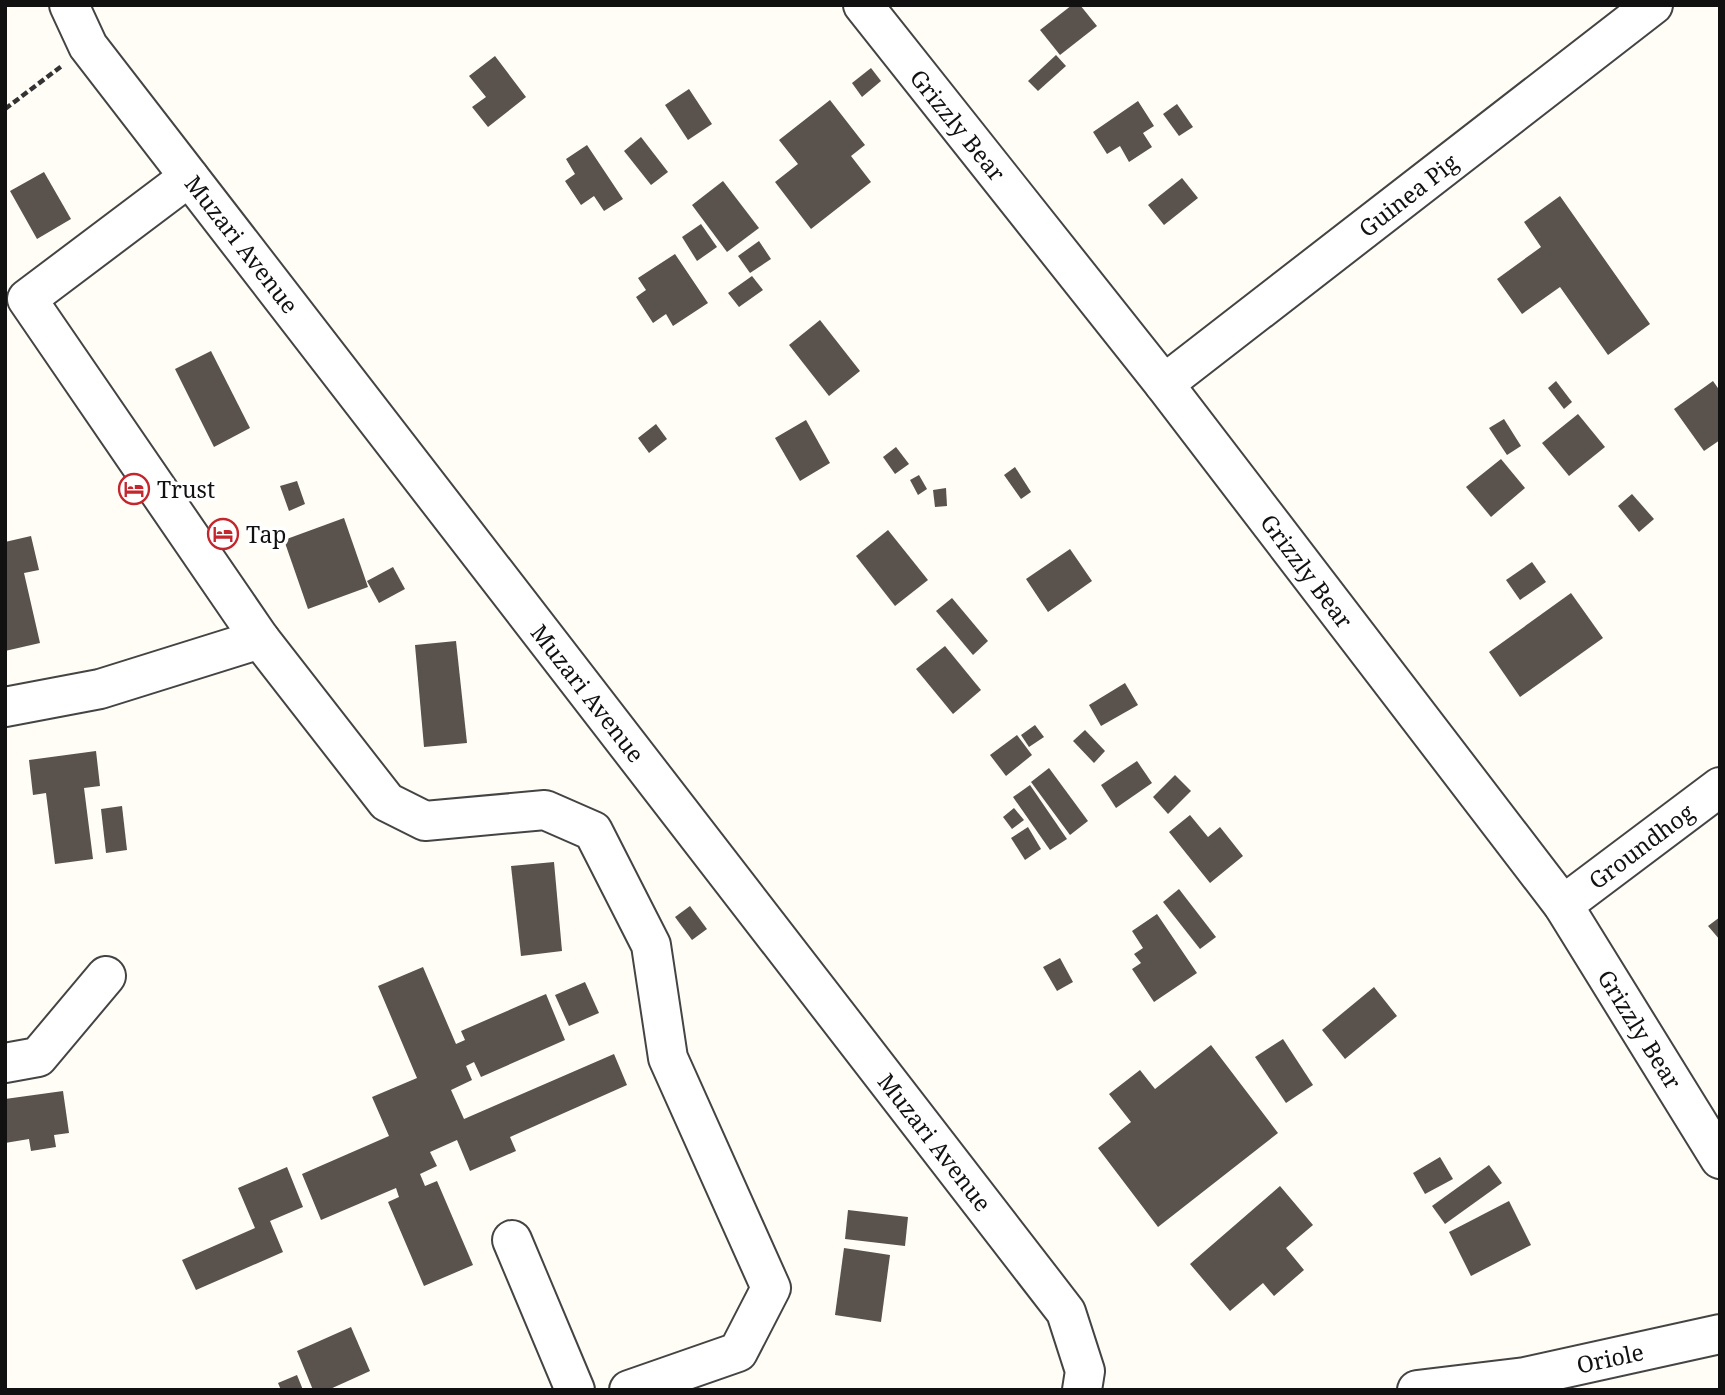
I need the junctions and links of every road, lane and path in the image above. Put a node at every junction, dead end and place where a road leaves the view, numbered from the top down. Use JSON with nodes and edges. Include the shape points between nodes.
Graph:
{"nodes":[{"id":1,"x":69,"y":5,"type":"edge"},
{"id":2,"x":863,"y":5,"type":"edge"},
{"id":3,"x":1653,"y":5,"type":"edge"},
{"id":4,"x":88,"y":46,"type":"junction"},
{"id":5,"x":5,"y":109,"type":"edge"},
{"id":6,"x":190,"y":177,"type":"junction"},
{"id":7,"x":1164,"y":384,"type":"junction"},
{"id":8,"x":260,"y":639,"type":"junction"},
{"id":9,"x":5,"y":707,"type":"edge"},
{"id":10,"x":1720,"y":787,"type":"edge"},
{"id":11,"x":1563,"y":905,"type":"junction"},
{"id":12,"x":106,"y":976,"type":"dead end"},
{"id":13,"x":5,"y":1063,"type":"edge"},
{"id":14,"x":1720,"y":1159,"type":"edge"},
{"id":15,"x":512,"y":1240,"type":"dead end"},
{"id":16,"x":1720,"y":1334,"type":"edge"},
{"id":17,"x":575,"y":1390,"type":"edge"},
{"id":18,"x":629,"y":1390,"type":"edge"},
{"id":19,"x":1083,"y":1390,"type":"edge"},
{"id":20,"x":1417,"y":1390,"type":"edge"}],
"edges":[{"from":1,"to":4,"type":"street","name":"Muzari Avenue"},
{"from":2,"to":7,"type":"street","name":"Grizzly Bear"},
{"from":3,"to":7,"type":"street","name":"Guinea Pig"},
{"from":4,"to":5,"type":"path"},
{"from":4,"to":6,"type":"street","name":"Muzari Avenue"},
{"from":6,"to":8,"type":"street","via":[[27,299]]},
{"from":6,"to":19,"type":"street","name":"Muzari Avenue","via":[[1066,1312],[1085,1371]]},
{"from":7,"to":11,"type":"street","name":"Grizzly Bear"},
{"from":8,"to":9,"type":"street","via":[[100,689]]},
{"from":8,"to":18,"type":"street","via":[[387,802],[425,821],[545,810],[593,831],[651,946],[668,1058],[771,1288],[738,1352]]},
{"from":10,"to":11,"type":"street","name":"Groundhog"},
{"from":11,"to":14,"type":"street","name":"Grizzly Bear"},
{"from":12,"to":13,"type":"street","via":[[38,1057]]},
{"from":15,"to":17,"type":"street"},
{"from":16,"to":20,"type":"street","name":"Oriole","via":[[1525,1377]]}]}
